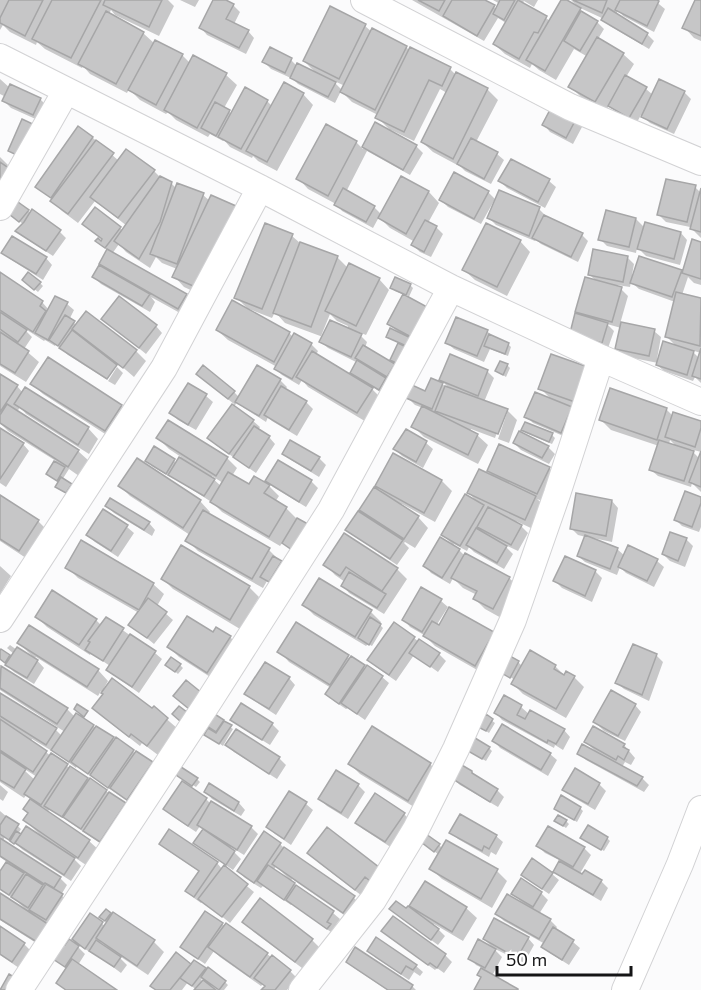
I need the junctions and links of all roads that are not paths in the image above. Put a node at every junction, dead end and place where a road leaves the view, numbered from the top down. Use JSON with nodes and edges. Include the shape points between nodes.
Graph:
{"nodes":[{"id":1,"x":364,"y":0,"type":"edge"},
{"id":2,"x":0,"y":57,"type":"edge"},
{"id":3,"x":66,"y":91,"type":"junction"},
{"id":4,"x":701,"y":162,"type":"edge"},
{"id":5,"x":260,"y":188,"type":"junction"},
{"id":6,"x":0,"y":207,"type":"edge"},
{"id":7,"x":451,"y":288,"type":"junction"},
{"id":8,"x":601,"y":358,"type":"junction"},
{"id":9,"x":701,"y":402,"type":"edge"},
{"id":10,"x":0,"y":619,"type":"edge"},
{"id":11,"x":701,"y":809,"type":"edge"},
{"id":12,"x":19,"y":990,"type":"edge"},
{"id":13,"x":302,"y":990,"type":"edge"},
{"id":14,"x":625,"y":990,"type":"edge"}],
"edges":[{"from":1,"to":4,"type":"street","via":[[570,107]]},
{"from":2,"to":3,"type":"street"},
{"from":3,"to":5,"type":"street"},
{"from":3,"to":6,"type":"street"},
{"from":5,"to":7,"type":"street"},
{"from":5,"to":10,"type":"street","via":[[164,368]]},
{"from":7,"to":8,"type":"street"},
{"from":7,"to":12,"type":"street","via":[[331,510]]},
{"from":8,"to":9,"type":"street"},
{"from":8,"to":13,"type":"street","via":[[513,620],[456,749],[416,830],[373,900]]},
{"from":11,"to":14,"type":"street"}]}
